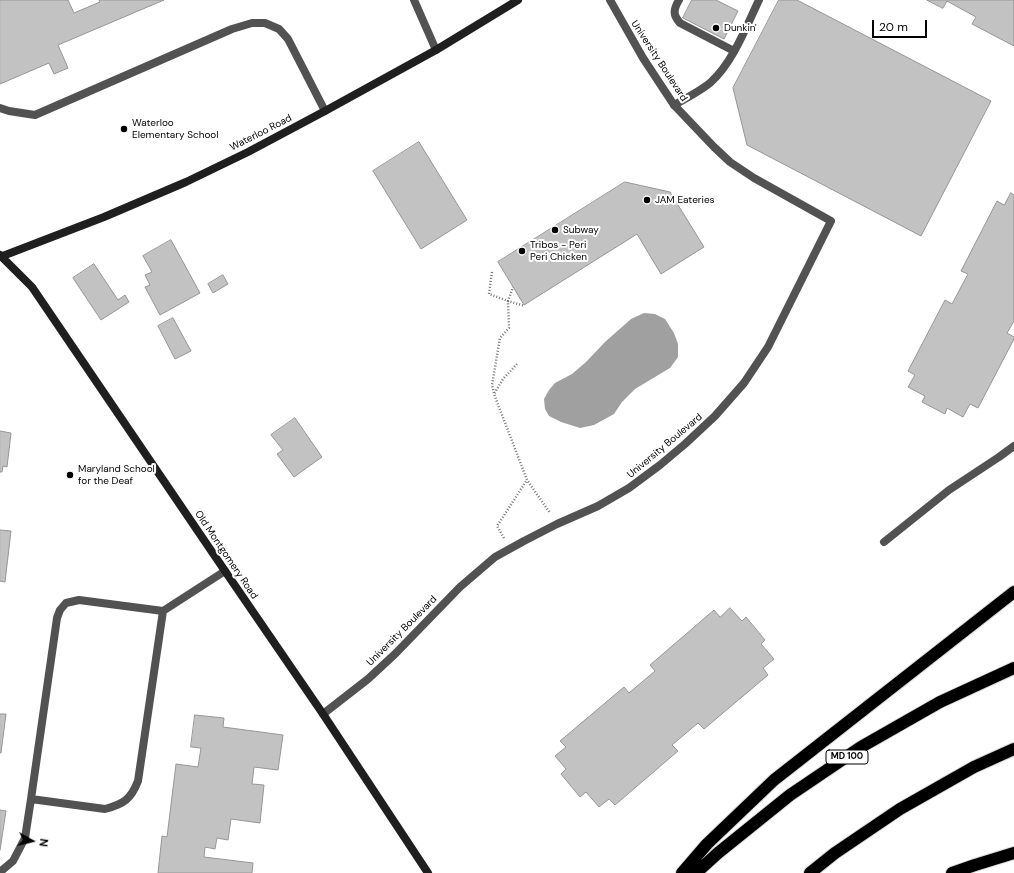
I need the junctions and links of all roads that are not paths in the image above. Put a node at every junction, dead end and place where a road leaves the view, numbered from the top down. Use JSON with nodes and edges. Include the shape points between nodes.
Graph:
{"nodes":[{"id":1,"x":414,"y":0,"type":"edge"},
{"id":2,"x":518,"y":0,"type":"edge"},
{"id":3,"x":610,"y":0,"type":"edge"},
{"id":4,"x":679,"y":0,"type":"edge"},
{"id":5,"x":759,"y":0,"type":"edge"},
{"id":6,"x":436,"y":50,"type":"junction"},
{"id":7,"x":734,"y":51,"type":"junction"},
{"id":8,"x":674,"y":105,"type":"junction"},
{"id":9,"x":0,"y":108,"type":"edge"},
{"id":10,"x":325,"y":111,"type":"junction"},
{"id":11,"x":1,"y":256,"type":"edge"},
{"id":12,"x":1014,"y":446,"type":"edge"},
{"id":13,"x":884,"y":542,"type":"dead end"},
{"id":14,"x":225,"y":571,"type":"junction"},
{"id":15,"x":1014,"y":592,"type":"edge"},
{"id":16,"x":163,"y":611,"type":"junction"},
{"id":17,"x":1014,"y":668,"type":"edge"},
{"id":18,"x":323,"y":714,"type":"junction"},
{"id":19,"x":1014,"y":750,"type":"edge"},
{"id":20,"x":32,"y":799,"type":"junction"},
{"id":21,"x":1014,"y":853,"type":"edge"},
{"id":22,"x":0,"y":872,"type":"edge"},
{"id":23,"x":428,"y":873,"type":"edge"},
{"id":24,"x":682,"y":873,"type":"edge"},
{"id":25,"x":696,"y":873,"type":"edge"},
{"id":26,"x":810,"y":873,"type":"edge"},
{"id":27,"x":952,"y":873,"type":"edge"}],
"edges":[{"from":1,"to":6,"type":"street"},
{"from":2,"to":6,"type":"street","name":"Waterloo Road"},
{"from":3,"to":8,"type":"street","name":"University Boulevard","via":[[643,58]]},
{"from":4,"to":7,"type":"street","via":[[674,11],[680,23]]},
{"from":5,"to":7,"type":"street"},
{"from":6,"to":10,"type":"street","name":"Waterloo Road"},
{"from":7,"to":8,"type":"street","via":[[722,71],[710,84]]},
{"from":8,"to":18,"type":"street","name":"University Boulevard","via":[[730,162],[832,221],[768,346],[744,383],[715,416],[660,465],[629,488],[598,506],[557,524],[495,558],[460,587],[368,679]]},
{"from":9,"to":10,"type":"street","via":[[35,115],[252,22],[265,23],[279,29],[288,39]]},
{"from":10,"to":11,"type":"street","name":"Waterloo Road","via":[[186,182],[104,217]]},
{"from":11,"to":14,"type":"street","name":"Old Montgomery Road","via":[[32,288]]},
{"from":12,"to":13,"type":"street","via":[[949,490]]},
{"from":14,"to":16,"type":"street"},
{"from":14,"to":18,"type":"street","name":"Old Montgomery Road"},
{"from":15,"to":24,"type":"highway","via":[[774,780],[707,844]]},
{"from":16,"to":20,"type":"street","via":[[138,781],[134,792],[127,800],[105,809]]},
{"from":16,"to":20,"type":"street","via":[[79,600],[66,603],[60,610]]},
{"from":17,"to":25,"type":"highway","number":"MD 100","via":[[940,702],[861,747],[790,795]]},
{"from":18,"to":23,"type":"street","name":"Old Montgomery Road"},
{"from":19,"to":26,"type":"highway","via":[[974,768],[900,809]]},
{"from":20,"to":22,"type":"street","via":[[25,838],[13,861]]},
{"from":21,"to":27,"type":"highway"}]}
